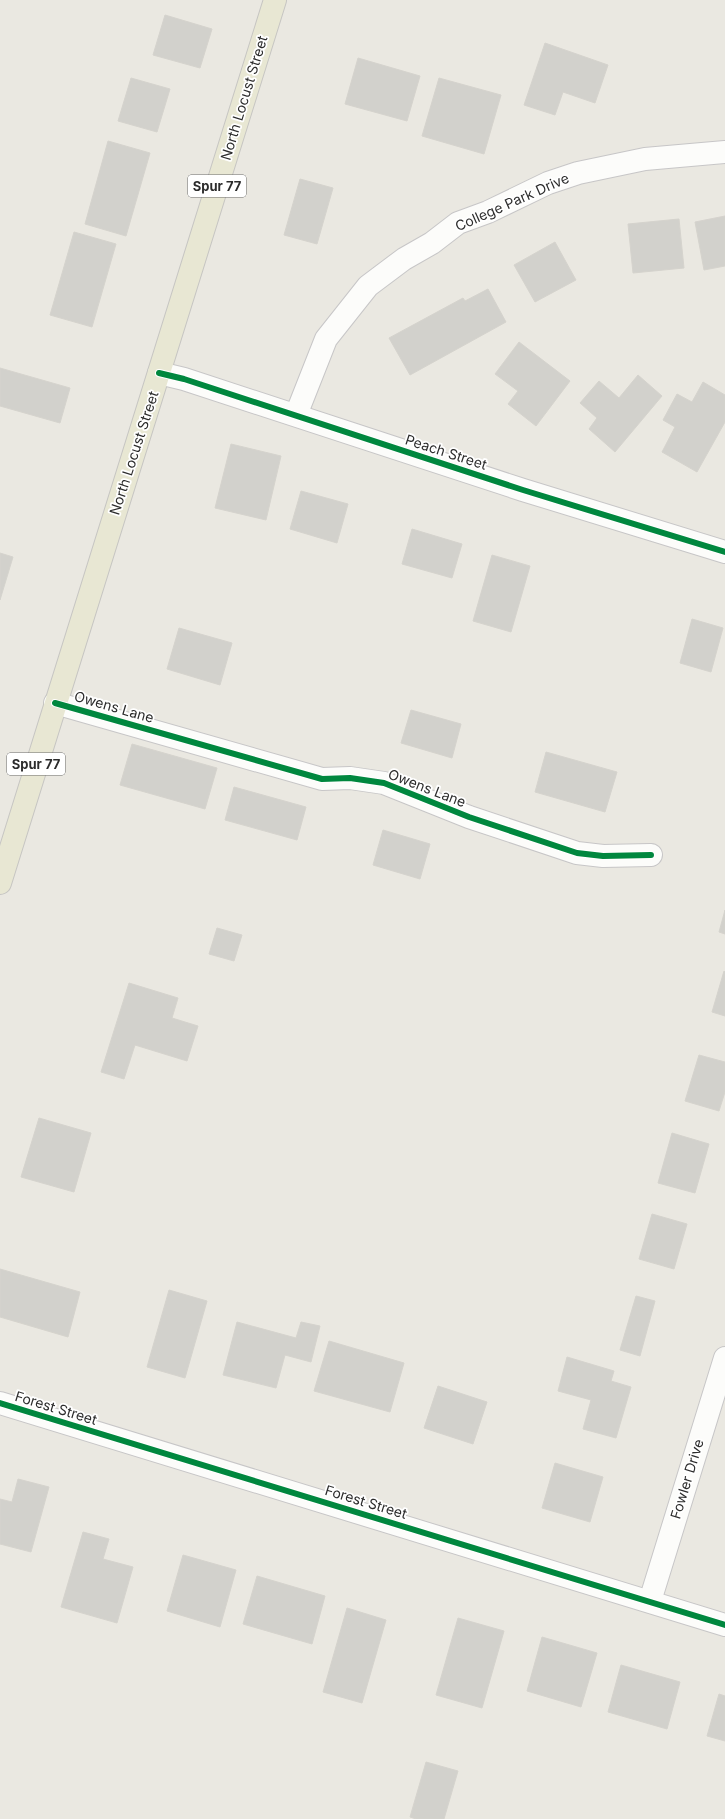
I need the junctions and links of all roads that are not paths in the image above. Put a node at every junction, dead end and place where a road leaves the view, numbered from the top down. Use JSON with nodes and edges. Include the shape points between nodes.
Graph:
{"nodes":[{"id":1,"x":275,"y":0,"type":"edge"},
{"id":2,"x":725,"y":152,"type":"edge"},
{"id":3,"x":159,"y":373,"type":"junction"},
{"id":4,"x":296,"y":415,"type":"junction"},
{"id":5,"x":725,"y":552,"type":"edge"},
{"id":6,"x":55,"y":703,"type":"junction"},
{"id":7,"x":651,"y":856,"type":"dead end"},
{"id":8,"x":0,"y":883,"type":"edge"},
{"id":9,"x":725,"y":1358,"type":"edge"},
{"id":10,"x":0,"y":1403,"type":"edge"},
{"id":11,"x":650,"y":1601,"type":"junction"},
{"id":12,"x":725,"y":1625,"type":"edge"}],
"edges":[{"from":1,"to":3,"type":"main road","name":"North Locust Street","number":"Spur 77"},
{"from":2,"to":4,"type":"street","name":"College Park Drive","via":[[645,159],[578,173],[548,183],[488,212],[458,223],[368,286],[326,339]]},
{"from":3,"to":4,"type":"street","name":"Peach Street"},
{"from":3,"to":6,"type":"main road","name":"North Locust Street","number":"Spur 77"},
{"from":4,"to":5,"type":"street","name":"Peach Street","via":[[523,490]]},
{"from":6,"to":7,"type":"street","name":"Owens Lane","via":[[322,779],[350,778],[384,783],[469,817],[577,852],[604,856]]},
{"from":6,"to":8,"type":"main road","name":"North Locust Street","number":"Spur 77"},
{"from":9,"to":11,"type":"street","name":"Fowler Drive"},
{"from":10,"to":11,"type":"street","name":"Forest Street"},
{"from":11,"to":12,"type":"street","name":"Forest Street"}]}
